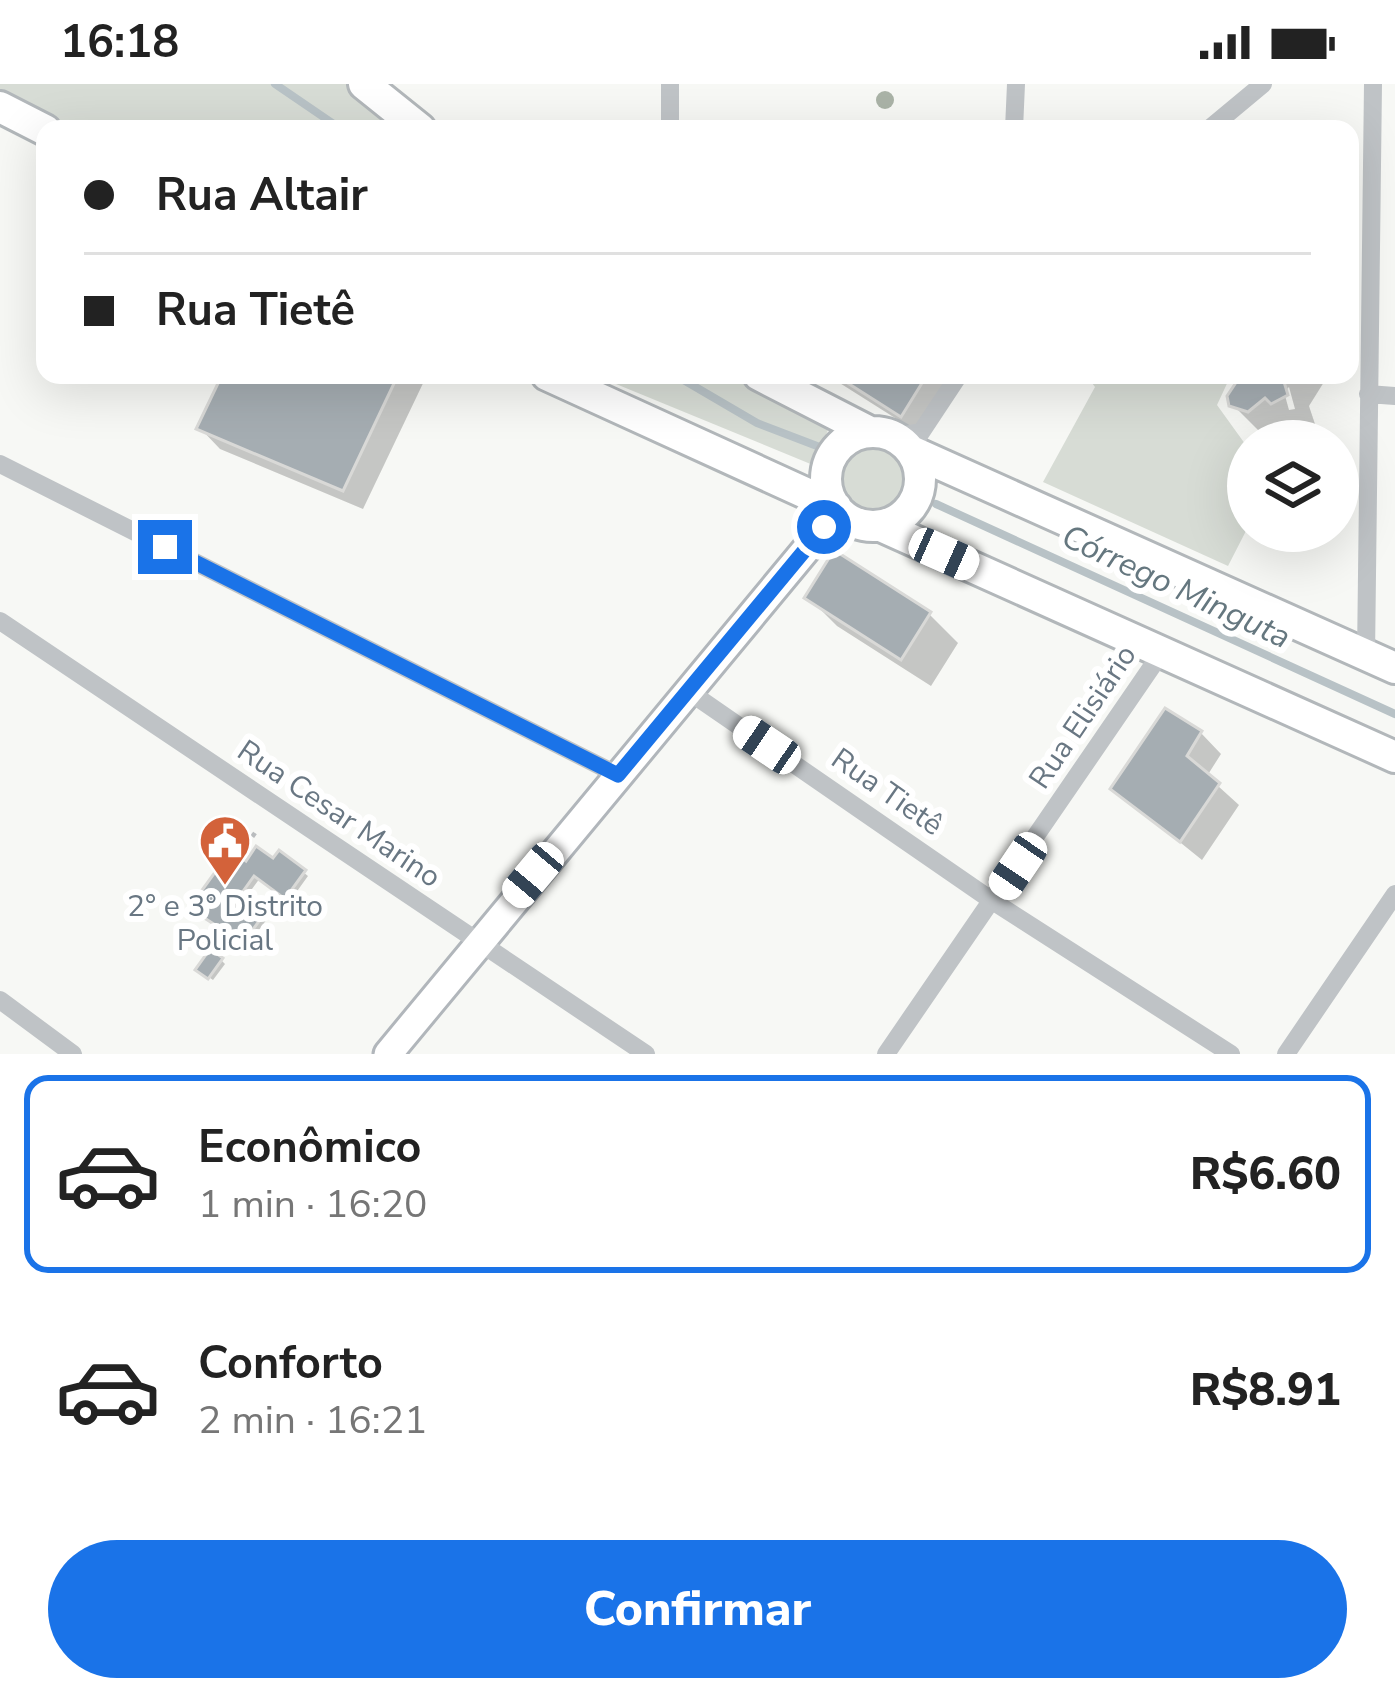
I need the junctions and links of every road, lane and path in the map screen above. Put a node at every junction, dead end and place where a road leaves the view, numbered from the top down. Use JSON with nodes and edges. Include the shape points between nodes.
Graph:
{"nodes":[{"id":1,"x":364,"y":84,"type":"edge"},
{"id":2,"x":670,"y":84,"type":"edge"},
{"id":3,"x":1016,"y":84,"type":"edge"},
{"id":4,"x":1262,"y":84,"type":"edge"},
{"id":5,"x":1373,"y":84,"type":"edge"},
{"id":6,"x":0,"y":107,"type":"edge"},
{"id":7,"x":409,"y":120,"type":"edge"},
{"id":8,"x":670,"y":120,"type":"edge"},
{"id":9,"x":1014,"y":120,"type":"edge"},
{"id":10,"x":1220,"y":120,"type":"edge"},
{"id":11,"x":36,"y":125,"type":"edge"},
{"id":12,"x":566,"y":384,"type":"edge"},
{"id":13,"x":779,"y":384,"type":"edge"},
{"id":14,"x":951,"y":384,"type":"edge"},
{"id":15,"x":1368,"y":394,"type":"junction"},
{"id":16,"x":1395,"y":396,"type":"edge"},
{"id":17,"x":901,"y":440,"type":"junction"},
{"id":18,"x":0,"y":464,"type":"edge"},
{"id":19,"x":846,"y":519,"type":"junction"},
{"id":20,"x":0,"y":621,"type":"edge"},
{"id":21,"x":1164,"y":650,"type":"junction"},
{"id":22,"x":1381,"y":662,"type":"edge"},
{"id":23,"x":691,"y":693,"type":"junction"},
{"id":24,"x":1395,"y":757,"type":"edge"},
{"id":25,"x":618,"y":775,"type":"junction"},
{"id":26,"x":255,"y":833,"type":"dead end"},
{"id":27,"x":238,"y":856,"type":"dead end"},
{"id":28,"x":1395,"y":894,"type":"edge"},
{"id":29,"x":994,"y":902,"type":"junction"},
{"id":30,"x":476,"y":942,"type":"junction"},
{"id":31,"x":0,"y":1000,"type":"edge"},
{"id":32,"x":73,"y":1054,"type":"edge"},
{"id":33,"x":388,"y":1054,"type":"edge"},
{"id":34,"x":646,"y":1054,"type":"edge"},
{"id":35,"x":886,"y":1054,"type":"edge"},
{"id":36,"x":1231,"y":1054,"type":"edge"},
{"id":37,"x":1286,"y":1054,"type":"edge"}],
"edges":[{"from":1,"to":7,"type":"main road"},
{"from":2,"to":8,"type":"street"},
{"from":3,"to":9,"type":"street"},
{"from":4,"to":10,"type":"street"},
{"from":5,"to":15,"type":"street"},
{"from":6,"to":11,"type":"main road"},
{"from":12,"to":19,"type":"main road"},
{"from":13,"to":17,"type":"main road"},
{"from":14,"to":17,"type":"street"},
{"from":15,"to":16,"type":"street"},
{"from":15,"to":22,"type":"street"},
{"from":17,"to":19,"type":"main road","via":[[920,471],[918,495],[904,516]]},
{"from":17,"to":19,"type":"main road","via":[[850,437],[832,455],[826,479]]},
{"from":17,"to":22,"type":"main road"},
{"from":18,"to":25,"type":"street"},
{"from":19,"to":21,"type":"main road"},
{"from":19,"to":23,"type":"street"},
{"from":20,"to":30,"type":"street","name":"Rua Cesar Marino"},
{"from":21,"to":24,"type":"main road"},
{"from":21,"to":29,"type":"street","name":"Rua Elisiário"},
{"from":23,"to":25,"type":"street"},
{"from":23,"to":29,"type":"street","name":"Rua Tietê"},
{"from":25,"to":30,"type":"street"},
{"from":26,"to":27,"type":"path"},
{"from":28,"to":37,"type":"street"},
{"from":29,"to":35,"type":"street","name":"Rua Elisiário"},
{"from":29,"to":36,"type":"street","name":"Rua Tietê"},
{"from":30,"to":33,"type":"street"},
{"from":30,"to":34,"type":"street","name":"Rua Cesar Marino"},
{"from":31,"to":32,"type":"street"}]}
